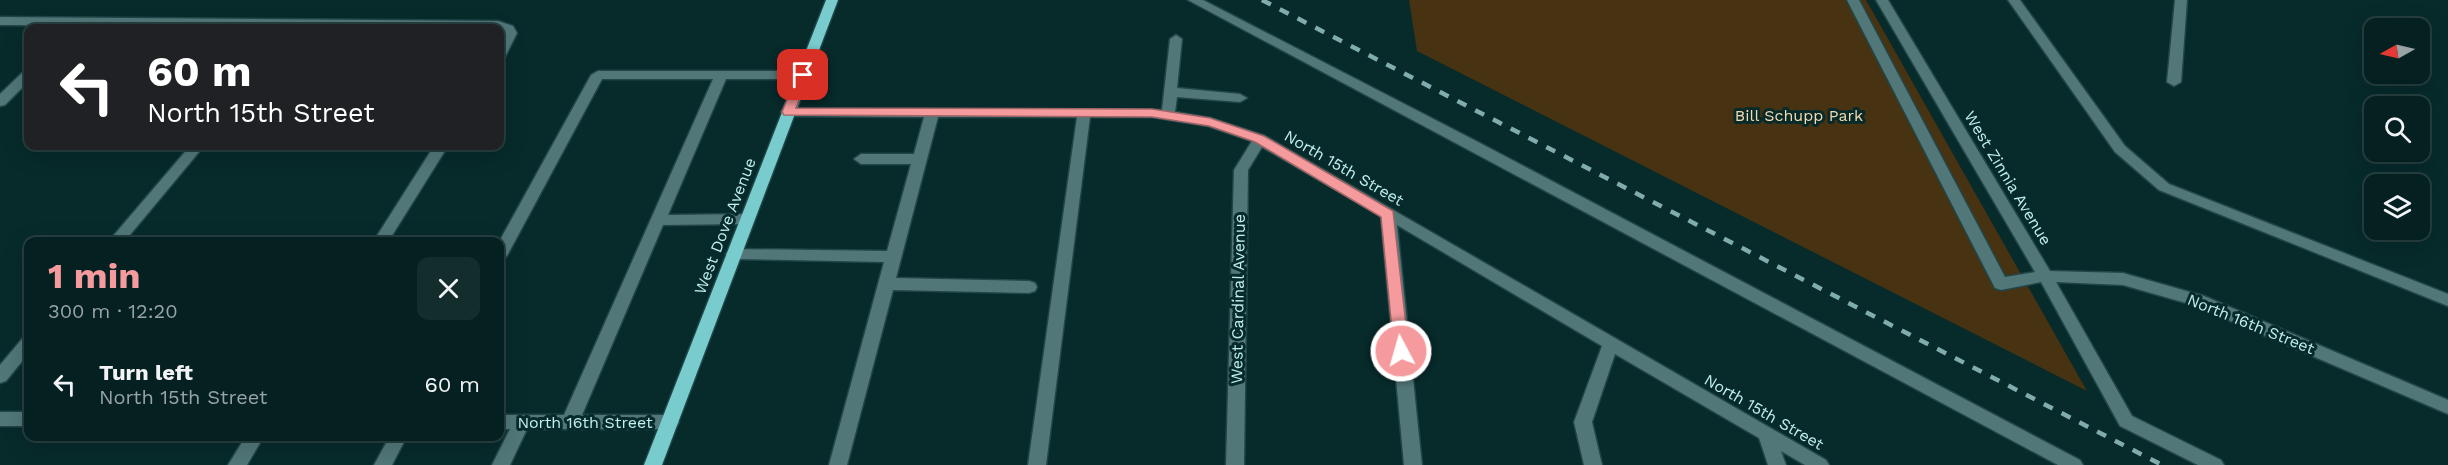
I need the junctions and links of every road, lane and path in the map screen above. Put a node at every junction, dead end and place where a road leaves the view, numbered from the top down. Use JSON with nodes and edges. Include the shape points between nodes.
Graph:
{"nodes":[{"id":1,"x":832,"y":0,"type":"edge"},
{"id":2,"x":1194,"y":0,"type":"edge"},
{"id":3,"x":1853,"y":0,"type":"edge"},
{"id":4,"x":1882,"y":0,"type":"edge"},
{"id":5,"x":2014,"y":0,"type":"edge"},
{"id":6,"x":2181,"y":0,"type":"edge"},
{"id":7,"x":0,"y":21,"type":"edge"},
{"id":8,"x":61,"y":24,"type":"edge"},
{"id":9,"x":504,"y":27,"type":"edge"},
{"id":10,"x":1176,"y":39,"type":"dead end"},
{"id":11,"x":504,"y":46,"type":"edge"},
{"id":12,"x":721,"y":75,"type":"junction"},
{"id":13,"x":803,"y":75,"type":"junction"},
{"id":14,"x":24,"y":79,"type":"edge"},
{"id":15,"x":2174,"y":82,"type":"dead end"},
{"id":16,"x":1170,"y":92,"type":"junction"},
{"id":17,"x":1240,"y":98,"type":"dead end"},
{"id":18,"x":0,"y":102,"type":"edge"},
{"id":19,"x":788,"y":112,"type":"junction"},
{"id":20,"x":932,"y":113,"type":"junction"},
{"id":21,"x":1084,"y":113,"type":"junction"},
{"id":22,"x":1168,"y":115,"type":"junction"},
{"id":23,"x":1260,"y":139,"type":"junction"},
{"id":24,"x":194,"y":150,"type":"edge"},
{"id":25,"x":438,"y":150,"type":"edge"},
{"id":26,"x":861,"y":159,"type":"dead end"},
{"id":27,"x":920,"y":159,"type":"junction"},
{"id":28,"x":1388,"y":214,"type":"junction"},
{"id":29,"x":747,"y":219,"type":"junction"},
{"id":30,"x":659,"y":220,"type":"junction"},
{"id":31,"x":119,"y":237,"type":"edge"},
{"id":32,"x":383,"y":237,"type":"edge"},
{"id":33,"x":504,"y":247,"type":"edge"},
{"id":34,"x":734,"y":254,"type":"junction"},
{"id":35,"x":894,"y":257,"type":"junction"},
{"id":36,"x":2045,"y":276,"type":"junction"},
{"id":37,"x":886,"y":284,"type":"junction"},
{"id":38,"x":1029,"y":286,"type":"dead end"},
{"id":39,"x":2448,"y":300,"type":"edge"},
{"id":40,"x":1610,"y":345,"type":"junction"},
{"id":41,"x":24,"y":348,"type":"edge"},
{"id":42,"x":0,"y":376,"type":"edge"},
{"id":43,"x":2448,"y":407,"type":"edge"},
{"id":44,"x":0,"y":419,"type":"edge"},
{"id":45,"x":24,"y":419,"type":"edge"},
{"id":46,"x":504,"y":422,"type":"edge"},
{"id":47,"x":522,"y":422,"type":"junction"},
{"id":48,"x":570,"y":422,"type":"junction"},
{"id":49,"x":670,"y":422,"type":"junction"},
{"id":50,"x":1767,"y":435,"type":"junction"},
{"id":51,"x":253,"y":441,"type":"edge"},
{"id":52,"x":396,"y":441,"type":"edge"},
{"id":53,"x":237,"y":465,"type":"edge"},
{"id":54,"x":383,"y":465,"type":"edge"},
{"id":55,"x":501,"y":465,"type":"edge"},
{"id":56,"x":653,"y":465,"type":"edge"},
{"id":57,"x":838,"y":465,"type":"edge"},
{"id":58,"x":1037,"y":465,"type":"edge"},
{"id":59,"x":1235,"y":465,"type":"edge"},
{"id":60,"x":1413,"y":465,"type":"edge"},
{"id":61,"x":1593,"y":465,"type":"edge"},
{"id":62,"x":1777,"y":465,"type":"edge"},
{"id":63,"x":1820,"y":465,"type":"edge"},
{"id":64,"x":2074,"y":465,"type":"edge"},
{"id":65,"x":2215,"y":465,"type":"edge"}],
"edges":[{"from":1,"to":13,"type":"main road","name":"West Dove Avenue"},
{"from":2,"to":64,"type":"street"},
{"from":3,"to":36,"type":"street","name":"North 16th Street","via":[[2001,284]]},
{"from":4,"to":36,"type":"street","name":"West Zinnia Avenue"},
{"from":5,"to":39,"type":"street","via":[[2120,149],[2164,187]]},
{"from":6,"to":15,"type":"street"},
{"from":7,"to":8,"type":"street"},
{"from":9,"to":11,"type":"street","via":[[509,29]]},
{"from":10,"to":16,"type":"street"},
{"from":12,"to":13,"type":"street"},
{"from":12,"to":30,"type":"street"},
{"from":12,"to":33,"type":"street","via":[[598,75]]},
{"from":13,"to":19,"type":"main road","name":"West Dove Avenue"},
{"from":14,"to":18,"type":"street"},
{"from":16,"to":17,"type":"street"},
{"from":16,"to":22,"type":"street"},
{"from":19,"to":20,"type":"street","name":"North 15th Street"},
{"from":19,"to":29,"type":"main road","name":"West Dove Avenue"},
{"from":20,"to":21,"type":"street","name":"North 15th Street"},
{"from":20,"to":27,"type":"street"},
{"from":21,"to":22,"type":"street","name":"North 15th Street"},
{"from":21,"to":58,"type":"street"},
{"from":22,"to":23,"type":"street","name":"North 15th Street","via":[[1210,122]]},
{"from":23,"to":28,"type":"street","name":"North 15th Street"},
{"from":23,"to":59,"type":"street","name":"West Cardinal Avenue","via":[[1241,170]]},
{"from":24,"to":31,"type":"street"},
{"from":25,"to":32,"type":"street"},
{"from":26,"to":27,"type":"street"},
{"from":27,"to":35,"type":"street"},
{"from":28,"to":40,"type":"street","name":"North 15th Street"},
{"from":28,"to":60,"type":"street"},
{"from":29,"to":30,"type":"street"},
{"from":29,"to":34,"type":"main road","name":"West Dove Avenue"},
{"from":30,"to":48,"type":"street"},
{"from":34,"to":35,"type":"street"},
{"from":34,"to":49,"type":"main road","name":"West Dove Avenue"},
{"from":35,"to":37,"type":"street"},
{"from":36,"to":43,"type":"street","name":"North 16th Street","via":[[2123,279],[2198,300]]},
{"from":36,"to":65,"type":"street","name":"West Zinnia Avenue","via":[[2126,421]]},
{"from":37,"to":38,"type":"street"},
{"from":37,"to":57,"type":"street"},
{"from":40,"to":50,"type":"street","name":"North 15th Street"},
{"from":40,"to":61,"type":"street","via":[[1583,422]]},
{"from":41,"to":42,"type":"street"},
{"from":44,"to":45,"type":"street"},
{"from":46,"to":47,"type":"street","name":"North 16th Street"},
{"from":47,"to":48,"type":"street","name":"North 16th Street"},
{"from":47,"to":55,"type":"street"},
{"from":48,"to":49,"type":"street","name":"North 16th Street"},
{"from":49,"to":56,"type":"main road","name":"West Dove Avenue"},
{"from":50,"to":62,"type":"street"},
{"from":50,"to":63,"type":"street","name":"North 15th Street"},
{"from":51,"to":53,"type":"street"},
{"from":52,"to":54,"type":"street"}]}
